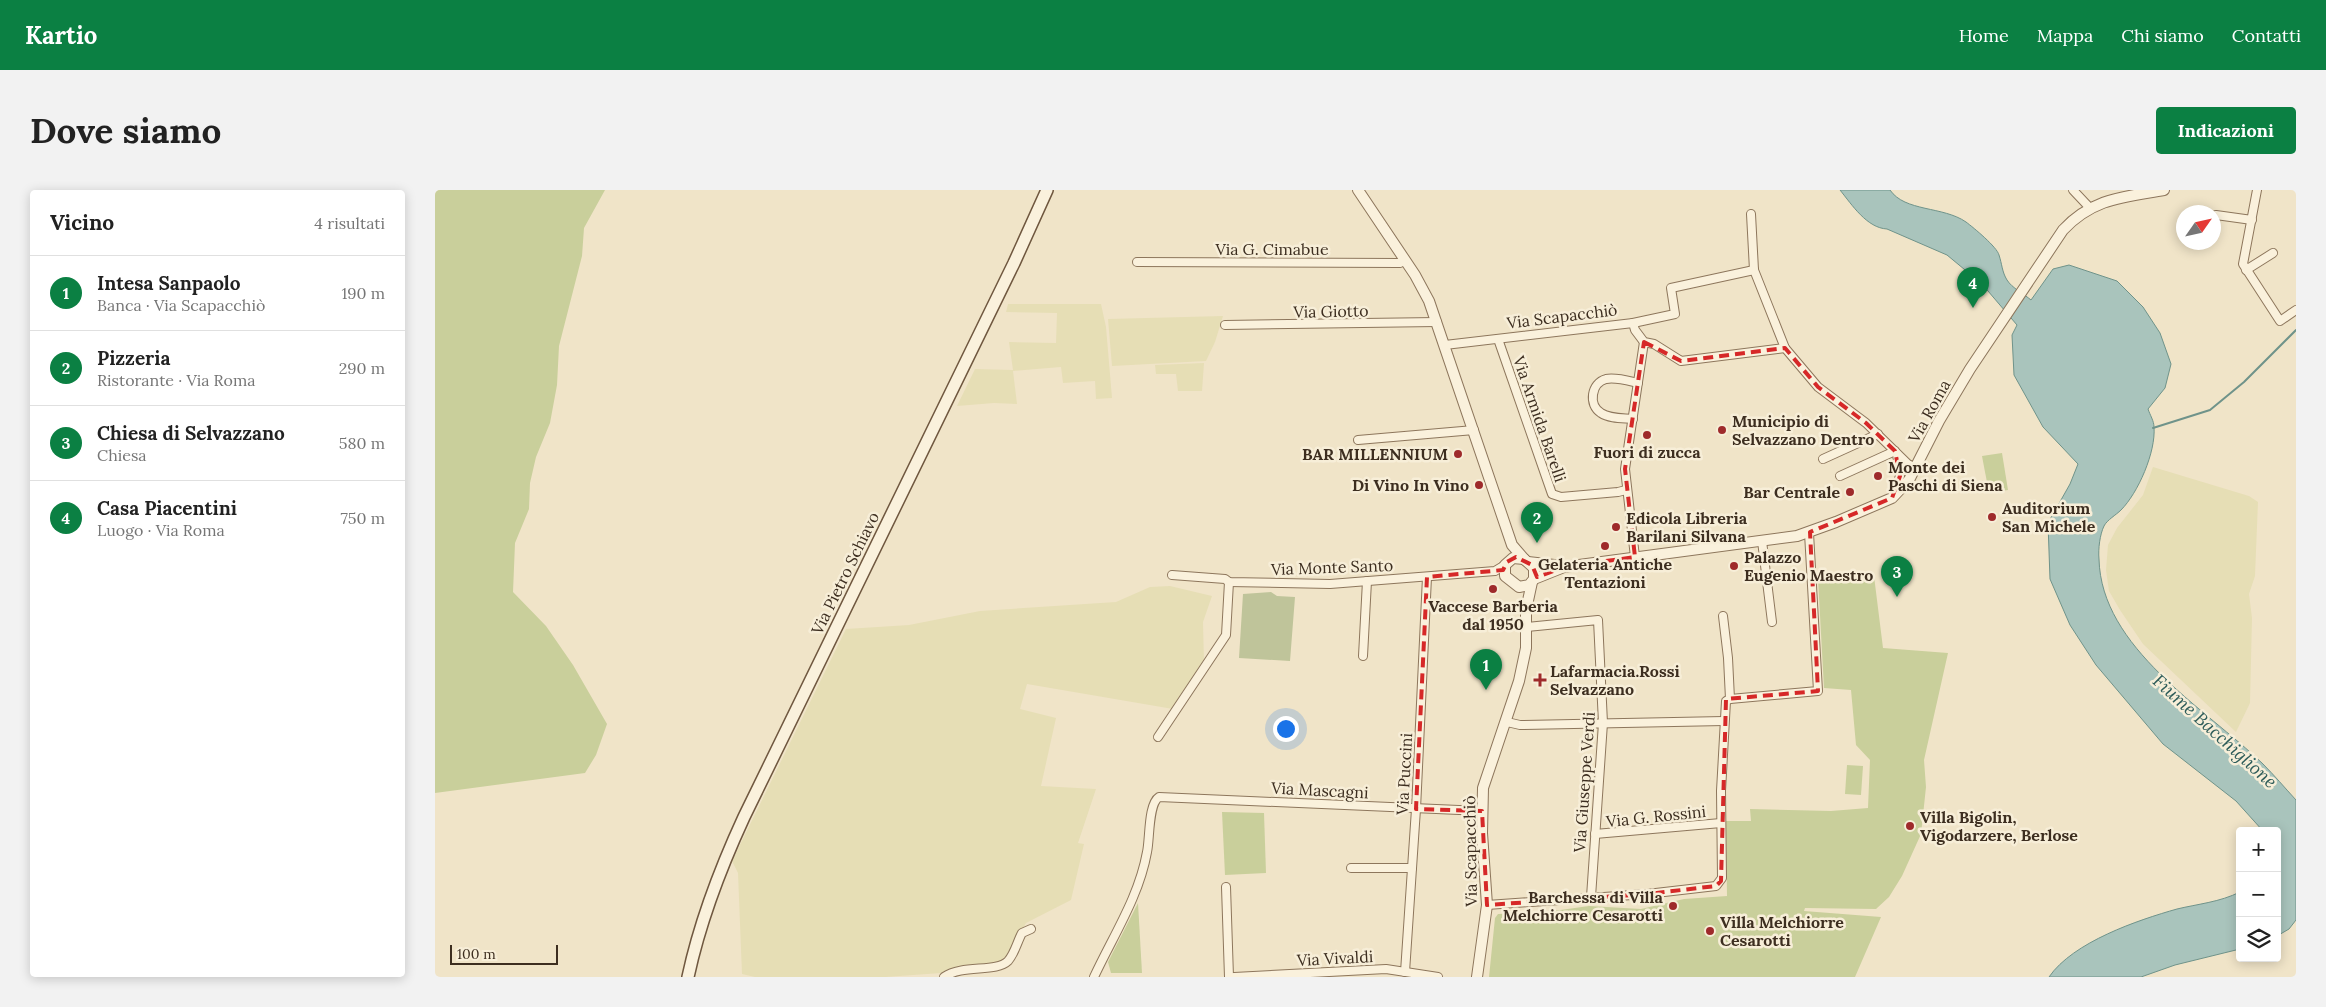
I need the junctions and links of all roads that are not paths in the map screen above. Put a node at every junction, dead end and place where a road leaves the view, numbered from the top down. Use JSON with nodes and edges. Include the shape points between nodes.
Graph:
{"nodes":[{"id":1,"x":1047,"y":190,"type":"edge"},
{"id":2,"x":1358,"y":190,"type":"edge"},
{"id":3,"x":2073,"y":190,"type":"edge"},
{"id":4,"x":2164,"y":190,"type":"edge"},
{"id":5,"x":2257,"y":190,"type":"edge"},
{"id":6,"x":2085,"y":210,"type":"junction"},
{"id":7,"x":1751,"y":214,"type":"dead end"},
{"id":8,"x":2221,"y":216,"type":"edge"},
{"id":9,"x":2252,"y":220,"type":"junction"},
{"id":10,"x":2273,"y":253,"type":"dead end"},
{"id":11,"x":1405,"y":260,"type":"junction"},
{"id":12,"x":1137,"y":262,"type":"dead end"},
{"id":13,"x":1754,"y":270,"type":"junction"},
{"id":14,"x":2246,"y":270,"type":"junction"},
{"id":15,"x":2296,"y":310,"type":"edge"},
{"id":16,"x":1437,"y":322,"type":"junction"},
{"id":17,"x":1633,"y":322,"type":"junction"},
{"id":18,"x":1225,"y":325,"type":"dead end"},
{"id":19,"x":1498,"y":339,"type":"junction"},
{"id":20,"x":1644,"y":342,"type":"junction"},
{"id":21,"x":1445,"y":345,"type":"junction"},
{"id":22,"x":1785,"y":348,"type":"junction"},
{"id":23,"x":1638,"y":383,"type":"junction"},
{"id":24,"x":1633,"y":419,"type":"junction"},
{"id":25,"x":1474,"y":430,"type":"junction"},
{"id":26,"x":1878,"y":434,"type":"junction"},
{"id":27,"x":1358,"y":440,"type":"dead end"},
{"id":28,"x":1896,"y":452,"type":"junction"},
{"id":29,"x":1823,"y":459,"type":"dead end"},
{"id":30,"x":1900,"y":466,"type":"junction"},
{"id":31,"x":1916,"y":468,"type":"junction"},
{"id":32,"x":1840,"y":476,"type":"dead end"},
{"id":33,"x":1909,"y":480,"type":"junction"},
{"id":34,"x":1626,"y":490,"type":"junction"},
{"id":35,"x":1892,"y":498,"type":"junction"},
{"id":36,"x":1809,"y":533,"type":"junction"},
{"id":37,"x":1762,"y":541,"type":"junction"},
{"id":38,"x":1513,"y":546,"type":"junction"},
{"id":39,"x":1635,"y":557,"type":"junction"},
{"id":40,"x":1526,"y":561,"type":"junction"},
{"id":41,"x":1505,"y":563,"type":"junction"},
{"id":42,"x":1564,"y":566,"type":"junction"},
{"id":43,"x":1495,"y":571,"type":"junction"},
{"id":44,"x":1171,"y":575,"type":"dead end"},
{"id":45,"x":1505,"y":576,"type":"junction"},
{"id":46,"x":1427,"y":577,"type":"junction"},
{"id":47,"x":1367,"y":581,"type":"junction"},
{"id":48,"x":1533,"y":581,"type":"junction"},
{"id":49,"x":1229,"y":582,"type":"junction"},
{"id":50,"x":1515,"y":585,"type":"junction"},
{"id":51,"x":1526,"y":610,"type":"junction"},
{"id":52,"x":1723,"y":616,"type":"dead end"},
{"id":53,"x":1771,"y":622,"type":"dead end"},
{"id":54,"x":1527,"y":627,"type":"junction"},
{"id":55,"x":1363,"y":656,"type":"dead end"},
{"id":56,"x":1730,"y":699,"type":"junction"},
{"id":57,"x":1724,"y":721,"type":"junction"},
{"id":58,"x":1507,"y":722,"type":"junction"},
{"id":59,"x":1603,"y":723,"type":"junction"},
{"id":60,"x":1158,"y":737,"type":"dead end"},
{"id":61,"x":1416,"y":809,"type":"junction"},
{"id":62,"x":1481,"y":811,"type":"junction"},
{"id":63,"x":1721,"y":823,"type":"junction"},
{"id":64,"x":1595,"y":834,"type":"junction"},
{"id":65,"x":1351,"y":868,"type":"dead end"},
{"id":66,"x":1412,"y":868,"type":"junction"},
{"id":67,"x":1226,"y":887,"type":"dead end"},
{"id":68,"x":1591,"y":897,"type":"junction"},
{"id":69,"x":1487,"y":905,"type":"junction"},
{"id":70,"x":1031,"y":929,"type":"dead end"},
{"id":71,"x":1405,"y":972,"type":"junction"},
{"id":72,"x":688,"y":977,"type":"edge"},
{"id":73,"x":944,"y":977,"type":"edge"},
{"id":74,"x":1094,"y":977,"type":"edge"},
{"id":75,"x":1229,"y":977,"type":"edge"},
{"id":76,"x":1233,"y":977,"type":"edge"},
{"id":77,"x":1438,"y":977,"type":"edge"},
{"id":78,"x":1477,"y":977,"type":"edge"}],
"edges":[{"from":1,"to":72,"type":"main road","name":"Via Pietro Schiavo","via":[[717,876],[697,936]]},
{"from":2,"to":11,"type":"street"},
{"from":3,"to":6,"type":"street"},
{"from":4,"to":6,"type":"street","via":[[2109,200]]},
{"from":5,"to":9,"type":"street"},
{"from":6,"to":31,"type":"street","name":"Via Roma","via":[[2045,253],[2001,320],[1939,421]]},
{"from":7,"to":13,"type":"street"},
{"from":8,"to":9,"type":"street"},
{"from":9,"to":14,"type":"street","via":[[2243,258]]},
{"from":10,"to":14,"type":"street"},
{"from":11,"to":12,"type":"street","name":"Via G. Cimabue","via":[[1400,263],[1297,264]]},
{"from":11,"to":16,"type":"street","via":[[1423,289]]},
{"from":13,"to":17,"type":"street","via":[[1671,288],[1675,314]]},
{"from":13,"to":22,"type":"street"},
{"from":14,"to":15,"type":"street","via":[[2280,321]]},
{"from":16,"to":18,"type":"street","name":"Via Giotto"},
{"from":16,"to":21,"type":"street"},
{"from":17,"to":19,"type":"street","name":"Via Scapacchiò"},
{"from":17,"to":20,"type":"street","name":"Via Scapacchiò"},
{"from":19,"to":21,"type":"street","name":"Via Scapacchiò"},
{"from":19,"to":34,"type":"street","name":"Via Armida Barelli","via":[[1552,494],[1561,497]]},
{"from":20,"to":22,"type":"street","via":[[1654,344],[1681,361]]},
{"from":20,"to":23,"type":"street"},
{"from":21,"to":25,"type":"street"},
{"from":22,"to":26,"type":"street","via":[[1818,387]]},
{"from":23,"to":24,"type":"street"},
{"from":23,"to":24,"type":"street","via":[[1608,378],[1598,382],[1594,389],[1595,406],[1599,412]]},
{"from":24,"to":34,"type":"street","via":[[1625,469]]},
{"from":25,"to":27,"type":"street"},
{"from":25,"to":38,"type":"street"},
{"from":26,"to":28,"type":"street"},
{"from":26,"to":29,"type":"street"},
{"from":28,"to":30,"type":"street"},
{"from":28,"to":31,"type":"street"},
{"from":28,"to":32,"type":"street"},
{"from":30,"to":33,"type":"street"},
{"from":30,"to":35,"type":"street"},
{"from":31,"to":33,"type":"street","name":"Via Roma"},
{"from":33,"to":35,"type":"street","name":"Via Roma"},
{"from":34,"to":39,"type":"street"},
{"from":35,"to":36,"type":"street","name":"Via Roma"},
{"from":36,"to":37,"type":"street","name":"Via Roma"},
{"from":36,"to":56,"type":"street","via":[[1818,691]]},
{"from":37,"to":39,"type":"street","name":"Via Roma"},
{"from":37,"to":53,"type":"street"},
{"from":38,"to":40,"type":"street"},
{"from":38,"to":41,"type":"street"},
{"from":39,"to":42,"type":"street","name":"Via Roma"},
{"from":40,"to":41,"type":"street","via":[[1516,557]]},
{"from":40,"to":42,"type":"street","name":"Via Roma"},
{"from":40,"to":48,"type":"street","via":[[1534,568]]},
{"from":41,"to":43,"type":"street","name":"Via Monte Santo"},
{"from":41,"to":45,"type":"street"},
{"from":42,"to":48,"type":"street","name":"Via Roma"},
{"from":43,"to":45,"type":"street"},
{"from":43,"to":46,"type":"street","name":"Via Monte Santo"},
{"from":44,"to":49,"type":"street","name":"Via Monte Santo"},
{"from":45,"to":50,"type":"street"},
{"from":46,"to":47,"type":"street","name":"Via Monte Santo"},
{"from":46,"to":61,"type":"street","name":"Via Puccini"},
{"from":47,"to":49,"type":"street","name":"Via Monte Santo","via":[[1330,584]]},
{"from":47,"to":55,"type":"street"},
{"from":48,"to":50,"type":"street","via":[[1526,586]]},
{"from":48,"to":51,"type":"street","name":"Via Scapacchiò"},
{"from":49,"to":60,"type":"street","via":[[1226,635]]},
{"from":50,"to":51,"type":"street","name":"Via Scapacchiò"},
{"from":51,"to":54,"type":"street","name":"Via Scapacchiò"},
{"from":52,"to":56,"type":"street"},
{"from":54,"to":58,"type":"street","name":"Via Scapacchiò","via":[[1526,648]]},
{"from":54,"to":59,"type":"street","name":"Via Giuseppe Verdi","via":[[1597,620]]},
{"from":56,"to":57,"type":"street","via":[[1726,701]]},
{"from":57,"to":59,"type":"street"},
{"from":57,"to":63,"type":"street"},
{"from":58,"to":59,"type":"street","via":[[1520,725]]},
{"from":58,"to":62,"type":"street","name":"Via Scapacchiò","via":[[1486,775]]},
{"from":59,"to":64,"type":"street","name":"Via Giuseppe Verdi"},
{"from":61,"to":62,"type":"street","name":"Via Mascagni"},
{"from":61,"to":66,"type":"street","name":"Via Puccini"},
{"from":61,"to":74,"type":"street","name":"Via Mascagni","via":[[1157,798],[1153,804],[1147,854],[1135,892]]},
{"from":62,"to":69,"type":"street","name":"Via Scapacchiò"},
{"from":63,"to":64,"type":"street","name":"Via G. Rossini"},
{"from":63,"to":68,"type":"street","via":[[1721,878],[1715,886]]},
{"from":64,"to":68,"type":"street","name":"Via Giuseppe Verdi"},
{"from":65,"to":66,"type":"street"},
{"from":66,"to":71,"type":"street","name":"Via Puccini"},
{"from":67,"to":75,"type":"street"},
{"from":68,"to":69,"type":"street"},
{"from":69,"to":78,"type":"street","name":"Via Scapacchiò"},
{"from":70,"to":73,"type":"street","via":[[1022,933],[1010,959],[1004,964],[962,970]]},
{"from":71,"to":76,"type":"street","name":"Via Vivaldi","via":[[1386,969]]},
{"from":71,"to":77,"type":"street","name":"Via Vivaldi"}]}
